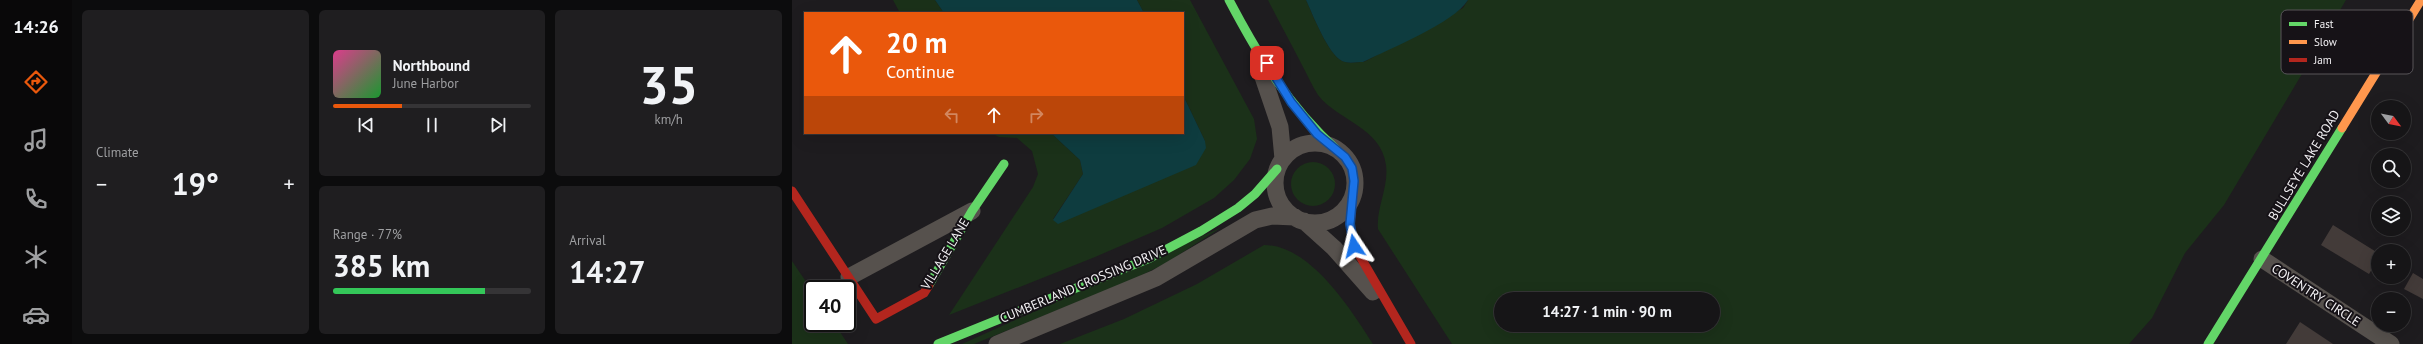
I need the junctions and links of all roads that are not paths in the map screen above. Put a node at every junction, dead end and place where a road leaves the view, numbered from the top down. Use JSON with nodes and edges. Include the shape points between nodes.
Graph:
{"nodes":[{"id":1,"x":1229,"y":0,"type":"edge"},
{"id":2,"x":2421,"y":0,"type":"edge"},
{"id":3,"x":2413,"y":13,"type":"edge"},
{"id":4,"x":1242,"y":25,"type":"junction"},
{"id":5,"x":2376,"y":74,"type":"edge"},
{"id":6,"x":1336,"y":149,"type":"junction"},
{"id":7,"x":1004,"y":164,"type":"dead end"},
{"id":8,"x":1280,"y":164,"type":"junction"},
{"id":9,"x":792,"y":191,"type":"edge"},
{"id":10,"x":1353,"y":194,"type":"junction"},
{"id":11,"x":972,"y":211,"type":"junction"},
{"id":12,"x":1300,"y":219,"type":"junction"},
{"id":13,"x":2262,"y":259,"type":"junction"},
{"id":14,"x":849,"y":277,"type":"junction"},
{"id":15,"x":1390,"y":311,"type":"junction"},
{"id":16,"x":938,"y":344,"type":"edge"},
{"id":17,"x":996,"y":344,"type":"edge"},
{"id":18,"x":1411,"y":344,"type":"edge"},
{"id":19,"x":2208,"y":344,"type":"edge"},
{"id":20,"x":2391,"y":344,"type":"edge"}],
"edges":[{"from":1,"to":4,"type":"street"},
{"from":2,"to":3,"type":"street","name":"BULLSEYE LAKE ROAD"},
{"from":4,"to":6,"type":"street","via":[[1291,102],[1317,134]]},
{"from":4,"to":8,"type":"street","via":[[1267,86],[1280,128]]},
{"from":5,"to":13,"type":"street","name":"BULLSEYE LAKE ROAD"},
{"from":6,"to":8,"type":"street","via":[[1324,144],[1311,143],[1290,151]]},
{"from":6,"to":10,"type":"street","via":[[1352,168]]},
{"from":7,"to":11,"type":"street","name":"VILLAGE LANE"},
{"from":8,"to":12,"type":"street","via":[[1275,179],[1279,200],[1284,208]]},
{"from":8,"to":16,"type":"street","name":"CUMBERLAND CROSSING DRIVE","via":[[1255,194],[1238,208],[1150,258]]},
{"from":9,"to":14,"type":"street","name":"VILLAGE LANE"},
{"from":10,"to":12,"type":"street","via":[[1337,217],[1316,222]]},
{"from":10,"to":15,"type":"street","via":[[1350,224],[1354,246]]},
{"from":11,"to":14,"type":"street","name":"VILLAGE LANE"},
{"from":11,"to":14,"type":"street","name":"VILLAGE LANE","via":[[924,293],[876,319]]},
{"from":12,"to":15,"type":"street","via":[[1334,248]]},
{"from":12,"to":17,"type":"street","name":"CUMBERLAND CROSSING DRIVE","via":[[1272,216],[1255,220],[1156,278]]},
{"from":13,"to":19,"type":"street","name":"BULLSEYE LAKE ROAD"},
{"from":13,"to":20,"type":"street","name":"COVENTRY CIRCLE"},
{"from":15,"to":18,"type":"street"}]}
